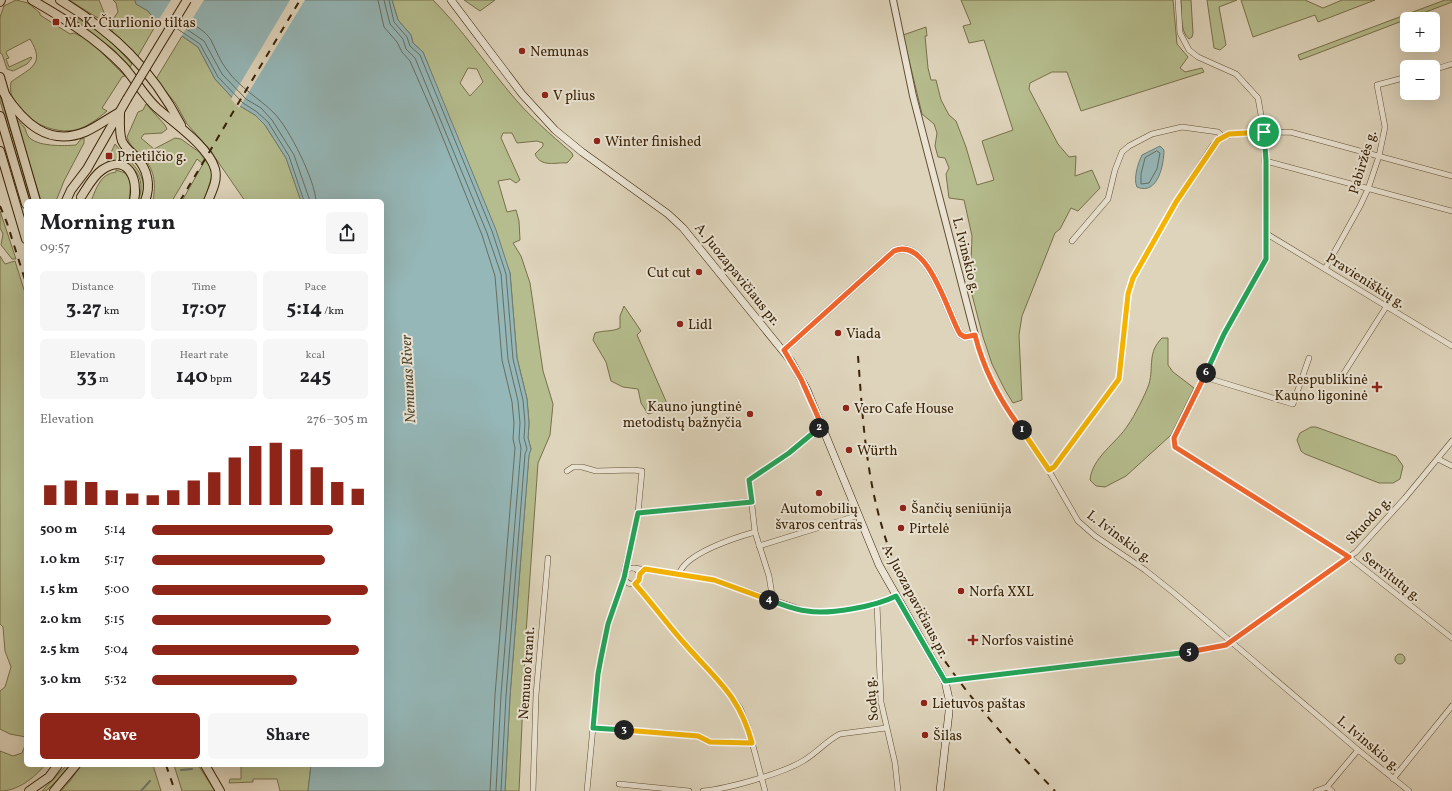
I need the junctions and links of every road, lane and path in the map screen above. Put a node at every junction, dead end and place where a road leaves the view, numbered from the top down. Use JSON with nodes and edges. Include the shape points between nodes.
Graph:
{"nodes":[{"id":1,"x":32,"y":0,"type":"edge"},
{"id":2,"x":60,"y":0,"type":"edge"},
{"id":3,"x":187,"y":0,"type":"edge"},
{"id":4,"x":451,"y":0,"type":"edge"},
{"id":5,"x":893,"y":0,"type":"edge"},
{"id":6,"x":1178,"y":0,"type":"edge"},
{"id":7,"x":1452,"y":64,"type":"edge"},
{"id":8,"x":1440,"y":68,"type":"edge"},
{"id":9,"x":0,"y":77,"type":"edge"},
{"id":10,"x":1400,"y":79,"type":"edge"},
{"id":11,"x":4,"y":93,"type":"junction"},
{"id":12,"x":120,"y":112,"type":"junction"},
{"id":13,"x":0,"y":116,"type":"edge"},
{"id":14,"x":182,"y":128,"type":"junction"},
{"id":15,"x":1264,"y":132,"type":"junction"},
{"id":16,"x":1223,"y":137,"type":"junction"},
{"id":17,"x":0,"y":151,"type":"edge"},
{"id":18,"x":1378,"y":156,"type":"junction"},
{"id":19,"x":1266,"y":161,"type":"junction"},
{"id":20,"x":87,"y":169,"type":"junction"},
{"id":21,"x":1452,"y":176,"type":"edge"},
{"id":22,"x":1368,"y":189,"type":"junction"},
{"id":23,"x":25,"y":199,"type":"edge"},
{"id":24,"x":35,"y":199,"type":"edge"},
{"id":25,"x":67,"y":199,"type":"edge"},
{"id":26,"x":80,"y":199,"type":"edge"},
{"id":27,"x":134,"y":199,"type":"edge"},
{"id":28,"x":146,"y":199,"type":"edge"},
{"id":29,"x":209,"y":199,"type":"edge"},
{"id":30,"x":1452,"y":211,"type":"edge"},
{"id":31,"x":24,"y":232,"type":"edge"},
{"id":32,"x":1267,"y":234,"type":"junction"},
{"id":33,"x":1072,"y":241,"type":"dead end"},
{"id":34,"x":1325,"y":269,"type":"junction"},
{"id":35,"x":1386,"y":307,"type":"junction"},
{"id":36,"x":975,"y":335,"type":"junction"},
{"id":37,"x":1452,"y":346,"type":"edge"},
{"id":38,"x":784,"y":350,"type":"junction"},
{"id":39,"x":1309,"y":358,"type":"dead end"},
{"id":40,"x":1344,"y":373,"type":"dead end"},
{"id":41,"x":1204,"y":377,"type":"junction"},
{"id":42,"x":822,"y":426,"type":"junction"},
{"id":43,"x":1452,"y":441,"type":"edge"},
{"id":44,"x":1438,"y":459,"type":"junction"},
{"id":45,"x":1452,"y":466,"type":"edge"},
{"id":46,"x":1049,"y":470,"type":"junction"},
{"id":47,"x":567,"y":471,"type":"dead end"},
{"id":48,"x":752,"y":502,"type":"junction"},
{"id":49,"x":638,"y":513,"type":"junction"},
{"id":50,"x":859,"y":515,"type":"junction"},
{"id":51,"x":755,"y":532,"type":"junction"},
{"id":52,"x":760,"y":546,"type":"junction"},
{"id":53,"x":1349,"y":557,"type":"junction"},
{"id":54,"x":548,"y":558,"type":"dead end"},
{"id":55,"x":627,"y":560,"type":"junction"},
{"id":56,"x":632,"y":568,"type":"junction"},
{"id":57,"x":645,"y":569,"type":"junction"},
{"id":58,"x":640,"y":574,"type":"junction"},
{"id":59,"x":679,"y":574,"type":"junction"},
{"id":60,"x":625,"y":578,"type":"junction"},
{"id":61,"x":635,"y":584,"type":"junction"},
{"id":62,"x":896,"y":596,"type":"junction"},
{"id":63,"x":773,"y":601,"type":"junction"},
{"id":64,"x":877,"y":604,"type":"junction"},
{"id":65,"x":1452,"y":638,"type":"edge"},
{"id":66,"x":1232,"y":641,"type":"junction"},
{"id":67,"x":945,"y":681,"type":"junction"},
{"id":68,"x":1452,"y":706,"type":"edge"},
{"id":69,"x":593,"y":728,"type":"junction"},
{"id":70,"x":886,"y":728,"type":"junction"},
{"id":71,"x":752,"y":743,"type":"junction"},
{"id":72,"x":1358,"y":750,"type":"junction"},
{"id":73,"x":56,"y":767,"type":"edge"},
{"id":74,"x":74,"y":767,"type":"edge"},
{"id":75,"x":206,"y":767,"type":"edge"},
{"id":76,"x":761,"y":777,"type":"junction"},
{"id":77,"x":1393,"y":780,"type":"junction"},
{"id":78,"x":619,"y":784,"type":"dead end"},
{"id":79,"x":1327,"y":787,"type":"junction"},
{"id":80,"x":29,"y":791,"type":"edge"},
{"id":81,"x":54,"y":791,"type":"edge"},
{"id":82,"x":220,"y":791,"type":"edge"},
{"id":83,"x":533,"y":791,"type":"edge"},
{"id":84,"x":587,"y":791,"type":"edge"},
{"id":85,"x":689,"y":791,"type":"edge"},
{"id":86,"x":704,"y":791,"type":"edge"},
{"id":87,"x":765,"y":791,"type":"edge"},
{"id":88,"x":898,"y":791,"type":"edge"},
{"id":89,"x":940,"y":791,"type":"edge"},
{"id":90,"x":1316,"y":791,"type":"edge"},
{"id":91,"x":1332,"y":791,"type":"edge"},
{"id":92,"x":1409,"y":791,"type":"edge"}],
"edges":[{"from":1,"to":14,"type":"main road","via":[[64,18],[106,48],[157,108]]},
{"from":2,"to":14,"type":"main road","via":[[90,18],[116,39],[168,101]]},
{"from":3,"to":12,"type":"main road","bridge":true},
{"from":4,"to":38,"type":"main road","name":"A. Juozapavičiaus pr.","via":[[541,116],[570,143],[668,214],[683,228]]},
{"from":5,"to":36,"type":"street","name":"L. Ivinskio g.","via":[[913,96]]},
{"from":6,"to":15,"type":"street","name":"Servitutų g.","via":[[1183,41],[1198,57],[1224,67],[1245,82],[1258,98]]},
{"from":7,"to":8,"type":"street"},
{"from":9,"to":11,"type":"main road"},
{"from":10,"to":18,"type":"street","name":"Pabiržės g.","via":[[1377,86],[1385,127]]},
{"from":11,"to":12,"type":"main road","via":[[17,113],[28,123],[49,134],[64,136],[85,132]]},
{"from":11,"to":24,"type":"main road"},
{"from":12,"to":20,"type":"main road"},
{"from":12,"to":28,"type":"main road","via":[[121,140],[137,158],[147,177],[149,187]]},
{"from":13,"to":23,"type":"main road"},
{"from":14,"to":29,"type":"main road","via":[[215,167],[216,180]]},
{"from":15,"to":16,"type":"street","via":[[1237,133]]},
{"from":15,"to":18,"type":"street","via":[[1290,132]]},
{"from":15,"to":19,"type":"street","name":"Servitutų g."},
{"from":16,"to":33,"type":"street","via":[[1218,132],[1182,127],[1152,134],[1129,146],[1119,158],[1108,199]]},
{"from":16,"to":46,"type":"street","via":[[1213,145],[1176,202],[1133,278],[1128,294],[1119,379],[1057,463]]},
{"from":17,"to":31,"type":"main road"},
{"from":18,"to":21,"type":"street"},
{"from":18,"to":22,"type":"street","name":"Pabiržės g."},
{"from":19,"to":22,"type":"street"},
{"from":19,"to":32,"type":"street","name":"Servitutų g."},
{"from":20,"to":25,"type":"main road"},
{"from":20,"to":26,"type":"main road"},
{"from":22,"to":30,"type":"street"},
{"from":22,"to":34,"type":"street","name":"Pabiržės g."},
{"from":26,"to":27,"type":"main road","via":[[100,171],[108,166],[118,165],[130,170],[133,176],[136,190]]},
{"from":32,"to":34,"type":"street","name":"Pravieniškių g."},
{"from":32,"to":41,"type":"street","name":"Servitutų g.","via":[[1266,259],[1224,334]]},
{"from":34,"to":35,"type":"street","name":"Pravieniškių g."},
{"from":35,"to":37,"type":"street","name":"Pravieniškių g."},
{"from":35,"to":40,"type":"street"},
{"from":36,"to":38,"type":"street","via":[[965,337],[960,334],[934,276],[915,254],[898,249]]},
{"from":36,"to":46,"type":"street","name":"L. Ivinskio g.","via":[[983,362],[995,388],[1011,416]]},
{"from":38,"to":42,"type":"main road","name":"A. Juozapavičiaus pr.","via":[[804,385]]},
{"from":39,"to":41,"type":"street","via":[[1293,404]]},
{"from":41,"to":53,"type":"street","name":"Servitutų g.","via":[[1174,438],[1175,447]]},
{"from":42,"to":48,"type":"street","via":[[789,453],[749,480]]},
{"from":42,"to":50,"type":"main road","name":"A. Juozapavičiaus pr."},
{"from":43,"to":44,"type":"street","name":"Skuodo g."},
{"from":44,"to":45,"type":"street"},
{"from":44,"to":53,"type":"street","name":"Skuodo g."},
{"from":46,"to":66,"type":"street","name":"L. Ivinskio g.","via":[[1070,509],[1084,527],[1146,570]]},
{"from":47,"to":49,"type":"street","via":[[574,467],[596,471],[642,471]]},
{"from":48,"to":49,"type":"street"},
{"from":48,"to":51,"type":"street"},
{"from":49,"to":55,"type":"street"},
{"from":50,"to":52,"type":"street"},
{"from":50,"to":62,"type":"main road","name":"A. Juozapavičiaus pr.","via":[[879,565]]},
{"from":51,"to":52,"type":"street"},
{"from":51,"to":59,"type":"street","via":[[712,547],[686,563]]},
{"from":52,"to":63,"type":"street"},
{"from":53,"to":65,"type":"street","name":"Servitutų g."},
{"from":53,"to":66,"type":"street","name":"Skuodo g."},
{"from":54,"to":83,"type":"street","name":"Nemuno krant.","via":[[536,695]]},
{"from":55,"to":56,"type":"street"},
{"from":55,"to":60,"type":"street"},
{"from":56,"to":57,"type":"street"},
{"from":56,"to":58,"type":"street"},
{"from":56,"to":60,"type":"street"},
{"from":57,"to":58,"type":"street"},
{"from":57,"to":59,"type":"street"},
{"from":58,"to":61,"type":"street"},
{"from":59,"to":63,"type":"street","via":[[714,580]]},
{"from":60,"to":61,"type":"street","via":[[630,584]]},
{"from":60,"to":69,"type":"street","via":[[620,585],[608,624],[598,674]]},
{"from":61,"to":71,"type":"street","via":[[728,692],[743,714]]},
{"from":62,"to":64,"type":"street"},
{"from":62,"to":67,"type":"main road","name":"A. Juozapavičiaus pr."},
{"from":63,"to":64,"type":"street","via":[[800,610],[819,612]]},
{"from":64,"to":70,"type":"street","name":"Sodų g.","via":[[880,686]]},
{"from":66,"to":67,"type":"street","name":"Skuodo g.","via":[[1216,648]]},
{"from":66,"to":72,"type":"street","name":"L. Ivinskio g."},
{"from":67,"to":89,"type":"main road","name":"A. Juozapavičiaus pr.","via":[[949,712]]},
{"from":68,"to":77,"type":"street"},
{"from":69,"to":71,"type":"street","via":[[698,736],[710,742]]},
{"from":69,"to":84,"type":"street"},
{"from":70,"to":76,"type":"street","via":[[840,734],[801,762]]},
{"from":70,"to":88,"type":"street","name":"Sodų g.","via":[[895,763]]},
{"from":71,"to":76,"type":"street"},
{"from":72,"to":77,"type":"street","name":"L. Ivinskio g."},
{"from":72,"to":79,"type":"street"},
{"from":73,"to":80,"type":"main road"},
{"from":74,"to":81,"type":"main road"},
{"from":75,"to":82,"type":"main road"},
{"from":76,"to":86,"type":"street"},
{"from":76,"to":87,"type":"street"},
{"from":77,"to":92,"type":"street","name":"L. Ivinskio g."},
{"from":78,"to":85,"type":"street"},
{"from":79,"to":90,"type":"street"},
{"from":79,"to":91,"type":"street"}]}
